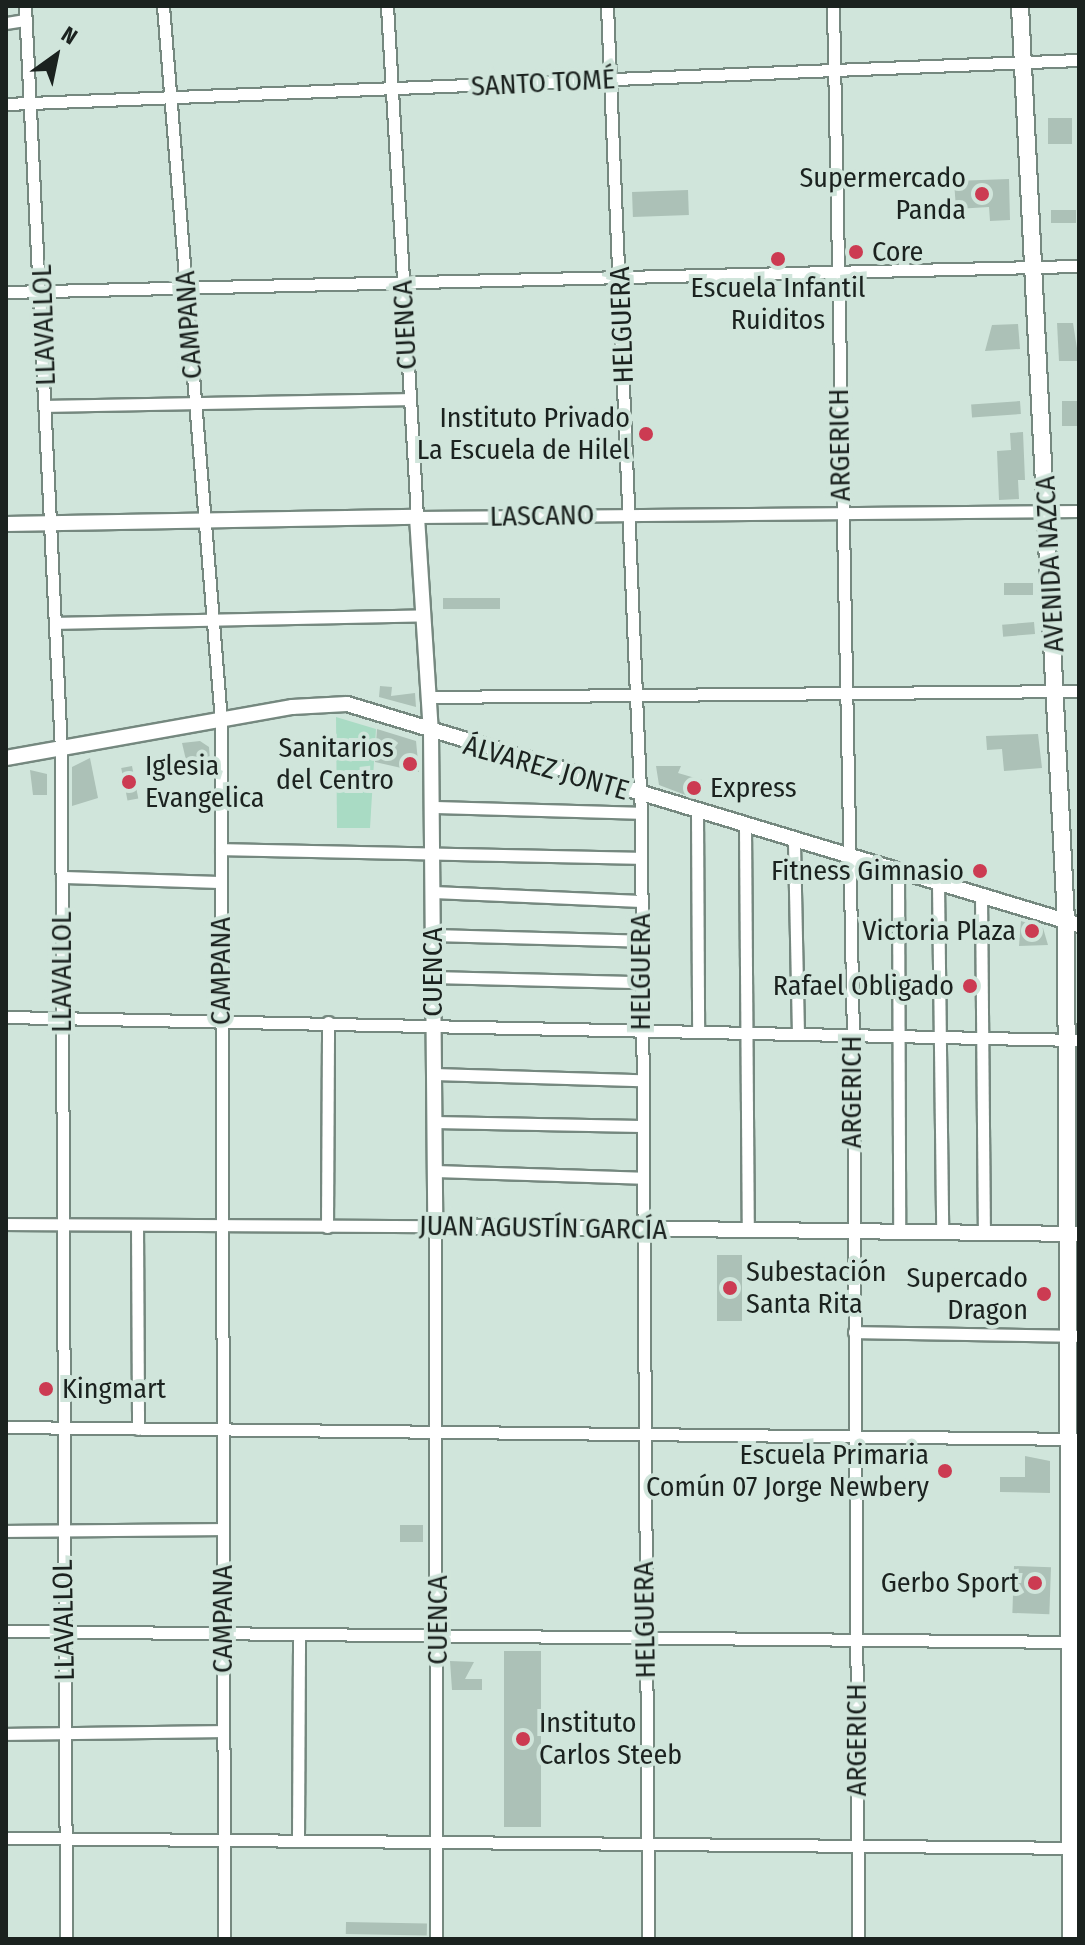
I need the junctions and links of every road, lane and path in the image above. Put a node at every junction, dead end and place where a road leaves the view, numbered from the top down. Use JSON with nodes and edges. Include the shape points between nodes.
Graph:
{"nodes":[{"id":1,"x":25,"y":6,"type":"edge"},
{"id":2,"x":163,"y":6,"type":"edge"},
{"id":3,"x":387,"y":6,"type":"edge"},
{"id":4,"x":607,"y":6,"type":"edge"},
{"id":5,"x":833,"y":6,"type":"edge"},
{"id":6,"x":1020,"y":6,"type":"edge"},
{"id":7,"x":26,"y":20,"type":"junction"},
{"id":8,"x":6,"y":23,"type":"edge"},
{"id":9,"x":1079,"y":60,"type":"edge"},
{"id":10,"x":1024,"y":62,"type":"junction"},
{"id":11,"x":834,"y":71,"type":"junction"},
{"id":12,"x":609,"y":80,"type":"junction"},
{"id":13,"x":393,"y":91,"type":"junction"},
{"id":14,"x":169,"y":99,"type":"junction"},
{"id":15,"x":32,"y":103,"type":"junction"},
{"id":16,"x":6,"y":104,"type":"edge"},
{"id":17,"x":1079,"y":266,"type":"edge"},
{"id":18,"x":1034,"y":267,"type":"junction"},
{"id":19,"x":839,"y":271,"type":"junction"},
{"id":20,"x":620,"y":279,"type":"junction"},
{"id":21,"x":402,"y":281,"type":"junction"},
{"id":22,"x":187,"y":289,"type":"junction"},
{"id":23,"x":43,"y":291,"type":"junction"},
{"id":24,"x":6,"y":292,"type":"edge"},
{"id":25,"x":409,"y":399,"type":"junction"},
{"id":26,"x":195,"y":403,"type":"junction"},
{"id":27,"x":47,"y":406,"type":"junction"},
{"id":28,"x":1079,"y":511,"type":"edge"},
{"id":29,"x":841,"y":512,"type":"junction"},
{"id":30,"x":1047,"y":512,"type":"junction"},
{"id":31,"x":630,"y":515,"type":"junction"},
{"id":32,"x":417,"y":517,"type":"junction"},
{"id":33,"x":205,"y":521,"type":"junction"},
{"id":34,"x":6,"y":524,"type":"edge"},
{"id":35,"x":47,"y":525,"type":"junction"},
{"id":36,"x":424,"y":615,"type":"junction"},
{"id":37,"x":212,"y":618,"type":"junction"},
{"id":38,"x":56,"y":623,"type":"junction"},
{"id":39,"x":1079,"y":691,"type":"edge"},
{"id":40,"x":1057,"y":692,"type":"junction"},
{"id":41,"x":846,"y":693,"type":"junction"},
{"id":42,"x":636,"y":695,"type":"junction"},
{"id":43,"x":428,"y":697,"type":"junction"},
{"id":44,"x":221,"y":721,"type":"junction"},
{"id":45,"x":431,"y":732,"type":"junction"},
{"id":46,"x":61,"y":750,"type":"junction"},
{"id":47,"x":6,"y":758,"type":"edge"},
{"id":48,"x":641,"y":796,"type":"junction"},
{"id":49,"x":432,"y":807,"type":"junction"},
{"id":50,"x":641,"y":813,"type":"junction"},
{"id":51,"x":697,"y":813,"type":"junction"},
{"id":52,"x":745,"y":827,"type":"junction"},
{"id":53,"x":794,"y":843,"type":"junction"},
{"id":54,"x":221,"y":849,"type":"junction"},
{"id":55,"x":433,"y":853,"type":"junction"},
{"id":56,"x":641,"y":858,"type":"junction"},
{"id":57,"x":848,"y":860,"type":"junction"},
{"id":58,"x":898,"y":872,"type":"junction"},
{"id":59,"x":62,"y":877,"type":"junction"},
{"id":60,"x":221,"y":882,"type":"junction"},
{"id":61,"x":938,"y":884,"type":"junction"},
{"id":62,"x":433,"y":892,"type":"junction"},
{"id":63,"x":981,"y":896,"type":"junction"},
{"id":64,"x":641,"y":901,"type":"junction"},
{"id":65,"x":1073,"y":923,"type":"edge"},
{"id":66,"x":433,"y":935,"type":"junction"},
{"id":67,"x":642,"y":941,"type":"junction"},
{"id":68,"x":432,"y":977,"type":"junction"},
{"id":69,"x":642,"y":982,"type":"junction"},
{"id":70,"x":62,"y":1016,"type":"junction"},
{"id":71,"x":6,"y":1017,"type":"edge"},
{"id":72,"x":221,"y":1020,"type":"junction"},
{"id":73,"x":328,"y":1022,"type":"junction"},
{"id":74,"x":432,"y":1024,"type":"junction"},
{"id":75,"x":698,"y":1029,"type":"junction"},
{"id":76,"x":641,"y":1030,"type":"junction"},
{"id":77,"x":745,"y":1031,"type":"junction"},
{"id":78,"x":798,"y":1031,"type":"junction"},
{"id":79,"x":853,"y":1036,"type":"junction"},
{"id":80,"x":897,"y":1037,"type":"junction"},
{"id":81,"x":939,"y":1039,"type":"junction"},
{"id":82,"x":983,"y":1039,"type":"junction"},
{"id":83,"x":1073,"y":1040,"type":"edge"},
{"id":84,"x":434,"y":1074,"type":"junction"},
{"id":85,"x":641,"y":1080,"type":"junction"},
{"id":86,"x":434,"y":1122,"type":"junction"},
{"id":87,"x":641,"y":1126,"type":"junction"},
{"id":88,"x":1073,"y":1139,"type":"edge"},
{"id":89,"x":435,"y":1171,"type":"junction"},
{"id":90,"x":642,"y":1178,"type":"junction"},
{"id":91,"x":6,"y":1224,"type":"edge"},
{"id":92,"x":61,"y":1225,"type":"junction"},
{"id":93,"x":137,"y":1225,"type":"junction"},
{"id":94,"x":220,"y":1225,"type":"junction"},
{"id":95,"x":435,"y":1226,"type":"junction"},
{"id":96,"x":327,"y":1227,"type":"junction"},
{"id":97,"x":643,"y":1228,"type":"junction"},
{"id":98,"x":748,"y":1231,"type":"junction"},
{"id":99,"x":852,"y":1231,"type":"junction"},
{"id":100,"x":984,"y":1231,"type":"junction"},
{"id":101,"x":899,"y":1232,"type":"junction"},
{"id":102,"x":942,"y":1232,"type":"junction"},
{"id":103,"x":1074,"y":1234,"type":"edge"},
{"id":104,"x":854,"y":1332,"type":"junction"},
{"id":105,"x":1074,"y":1336,"type":"edge"},
{"id":106,"x":6,"y":1427,"type":"edge"},
{"id":107,"x":63,"y":1428,"type":"junction"},
{"id":108,"x":223,"y":1428,"type":"junction"},
{"id":109,"x":138,"y":1429,"type":"junction"},
{"id":110,"x":437,"y":1431,"type":"junction"},
{"id":111,"x":641,"y":1433,"type":"junction"},
{"id":112,"x":855,"y":1434,"type":"junction"},
{"id":113,"x":1075,"y":1439,"type":"edge"},
{"id":114,"x":223,"y":1529,"type":"junction"},
{"id":115,"x":63,"y":1530,"type":"junction"},
{"id":116,"x":6,"y":1531,"type":"edge"},
{"id":117,"x":6,"y":1631,"type":"edge"},
{"id":118,"x":64,"y":1631,"type":"junction"},
{"id":119,"x":223,"y":1634,"type":"junction"},
{"id":120,"x":299,"y":1636,"type":"junction"},
{"id":121,"x":438,"y":1636,"type":"junction"},
{"id":122,"x":646,"y":1641,"type":"junction"},
{"id":123,"x":858,"y":1642,"type":"junction"},
{"id":124,"x":1075,"y":1642,"type":"edge"},
{"id":125,"x":222,"y":1731,"type":"junction"},
{"id":126,"x":6,"y":1734,"type":"edge"},
{"id":127,"x":64,"y":1734,"type":"junction"},
{"id":128,"x":6,"y":1838,"type":"edge"},
{"id":129,"x":64,"y":1838,"type":"junction"},
{"id":130,"x":298,"y":1838,"type":"junction"},
{"id":131,"x":223,"y":1840,"type":"junction"},
{"id":132,"x":438,"y":1843,"type":"junction"},
{"id":133,"x":856,"y":1846,"type":"junction"},
{"id":134,"x":647,"y":1847,"type":"junction"},
{"id":135,"x":1075,"y":1848,"type":"edge"},
{"id":136,"x":66,"y":1939,"type":"edge"},
{"id":137,"x":224,"y":1939,"type":"edge"},
{"id":138,"x":436,"y":1939,"type":"edge"},
{"id":139,"x":648,"y":1939,"type":"edge"},
{"id":140,"x":858,"y":1939,"type":"edge"},
{"id":141,"x":1071,"y":1939,"type":"edge"}],
"edges":[{"from":1,"to":7,"type":"street","name":"LLAVALLOL"},
{"from":2,"to":14,"type":"street","name":"CAMPANA"},
{"from":3,"to":13,"type":"street","name":"CUENCA"},
{"from":4,"to":12,"type":"street","name":"HELGUERA"},
{"from":5,"to":11,"type":"street","name":"ARGERICH"},
{"from":6,"to":10,"type":"main road","name":"AVENIDA NAZCA"},
{"from":7,"to":8,"type":"street"},
{"from":7,"to":15,"type":"street","name":"LLAVALLOL"},
{"from":9,"to":10,"type":"street","name":"SANTO TOMÉ"},
{"from":10,"to":11,"type":"street","name":"SANTO TOMÉ"},
{"from":10,"to":18,"type":"main road","name":"AVENIDA NAZCA"},
{"from":11,"to":12,"type":"street","name":"SANTO TOMÉ"},
{"from":11,"to":19,"type":"street","name":"ARGERICH"},
{"from":12,"to":13,"type":"street","name":"SANTO TOMÉ"},
{"from":12,"to":20,"type":"street","name":"HELGUERA"},
{"from":13,"to":14,"type":"street","name":"SANTO TOMÉ"},
{"from":13,"to":21,"type":"street","name":"CUENCA"},
{"from":14,"to":15,"type":"street","name":"SANTO TOMÉ"},
{"from":14,"to":22,"type":"street","name":"CAMPANA"},
{"from":15,"to":16,"type":"street","name":"SANTO TOMÉ"},
{"from":15,"to":23,"type":"street","name":"LLAVALLOL"},
{"from":17,"to":18,"type":"street"},
{"from":18,"to":19,"type":"street"},
{"from":18,"to":30,"type":"main road","name":"AVENIDA NAZCA"},
{"from":19,"to":20,"type":"street"},
{"from":19,"to":29,"type":"street","name":"ARGERICH"},
{"from":20,"to":21,"type":"street"},
{"from":20,"to":31,"type":"street","name":"HELGUERA"},
{"from":21,"to":22,"type":"street"},
{"from":21,"to":25,"type":"street","name":"CUENCA"},
{"from":22,"to":23,"type":"street"},
{"from":22,"to":26,"type":"street","name":"CAMPANA"},
{"from":23,"to":24,"type":"street"},
{"from":23,"to":27,"type":"street","name":"LLAVALLOL"},
{"from":25,"to":26,"type":"street"},
{"from":25,"to":32,"type":"street","name":"CUENCA"},
{"from":26,"to":27,"type":"street"},
{"from":26,"to":33,"type":"street","name":"CAMPANA"},
{"from":27,"to":35,"type":"street","name":"LLAVALLOL"},
{"from":28,"to":30,"type":"street","name":"LASCANO"},
{"from":29,"to":30,"type":"street","name":"LASCANO"},
{"from":29,"to":31,"type":"street","name":"LASCANO"},
{"from":29,"to":41,"type":"street","name":"ARGERICH"},
{"from":30,"to":40,"type":"main road","name":"AVENIDA NAZCA"},
{"from":31,"to":32,"type":"street","name":"LASCANO"},
{"from":31,"to":42,"type":"street","name":"HELGUERA"},
{"from":32,"to":33,"type":"street","name":"LASCANO"},
{"from":32,"to":36,"type":"street","name":"CUENCA"},
{"from":33,"to":35,"type":"street","name":"LASCANO"},
{"from":33,"to":37,"type":"street","name":"CAMPANA"},
{"from":34,"to":35,"type":"street","name":"LASCANO"},
{"from":35,"to":38,"type":"street","name":"LLAVALLOL"},
{"from":36,"to":37,"type":"street"},
{"from":36,"to":43,"type":"street","name":"CUENCA"},
{"from":37,"to":38,"type":"street"},
{"from":37,"to":44,"type":"street","name":"CAMPANA"},
{"from":38,"to":46,"type":"street","name":"LLAVALLOL"},
{"from":39,"to":40,"type":"street"},
{"from":40,"to":41,"type":"street"},
{"from":40,"to":65,"type":"main road","name":"AVENIDA NAZCA"},
{"from":41,"to":42,"type":"street"},
{"from":41,"to":57,"type":"street","name":"ARGERICH"},
{"from":42,"to":43,"type":"street"},
{"from":42,"to":48,"type":"street","name":"HELGUERA"},
{"from":43,"to":45,"type":"street","name":"CUENCA"},
{"from":44,"to":45,"type":"street","name":"ÁLVAREZ JONTE","via":[[336,703]]},
{"from":44,"to":46,"type":"street","name":"ÁLVAREZ JONTE"},
{"from":44,"to":54,"type":"street","name":"CAMPANA"},
{"from":45,"to":48,"type":"street","name":"ÁLVAREZ JONTE"},
{"from":45,"to":49,"type":"street","name":"CUENCA"},
{"from":46,"to":47,"type":"street","name":"ÁLVAREZ JONTE"},
{"from":46,"to":59,"type":"street","name":"LLAVALLOL"},
{"from":48,"to":50,"type":"street","name":"HELGUERA"},
{"from":48,"to":51,"type":"street","name":"ÁLVAREZ JONTE"},
{"from":49,"to":50,"type":"street"},
{"from":49,"to":55,"type":"street","name":"CUENCA"},
{"from":50,"to":56,"type":"street","name":"HELGUERA"},
{"from":51,"to":52,"type":"street","name":"ÁLVAREZ JONTE"},
{"from":51,"to":75,"type":"street"},
{"from":52,"to":53,"type":"street","name":"ÁLVAREZ JONTE"},
{"from":52,"to":77,"type":"street"},
{"from":53,"to":57,"type":"street","name":"ÁLVAREZ JONTE"},
{"from":53,"to":78,"type":"street"},
{"from":54,"to":55,"type":"street"},
{"from":54,"to":60,"type":"street","name":"CAMPANA"},
{"from":55,"to":56,"type":"street"},
{"from":55,"to":62,"type":"street","name":"CUENCA"},
{"from":56,"to":64,"type":"street","name":"HELGUERA"},
{"from":57,"to":58,"type":"street","name":"ÁLVAREZ JONTE"},
{"from":57,"to":79,"type":"street","name":"ARGERICH"},
{"from":58,"to":61,"type":"street","name":"ÁLVAREZ JONTE"},
{"from":58,"to":80,"type":"street"},
{"from":59,"to":60,"type":"street"},
{"from":59,"to":70,"type":"street","name":"LLAVALLOL"},
{"from":60,"to":72,"type":"street","name":"CAMPANA"},
{"from":61,"to":63,"type":"street","name":"ÁLVAREZ JONTE"},
{"from":61,"to":81,"type":"street"},
{"from":62,"to":64,"type":"street"},
{"from":62,"to":66,"type":"street","name":"CUENCA"},
{"from":63,"to":65,"type":"street","name":"ÁLVAREZ JONTE"},
{"from":63,"to":82,"type":"street"},
{"from":64,"to":67,"type":"street","name":"HELGUERA"},
{"from":65,"to":83,"type":"main road","name":"AVENIDA NAZCA"},
{"from":66,"to":67,"type":"street"},
{"from":66,"to":68,"type":"street","name":"CUENCA"},
{"from":67,"to":69,"type":"street","name":"HELGUERA"},
{"from":68,"to":69,"type":"street"},
{"from":68,"to":74,"type":"street","name":"CUENCA"},
{"from":69,"to":76,"type":"street","name":"HELGUERA"},
{"from":70,"to":71,"type":"street"},
{"from":70,"to":72,"type":"street"},
{"from":70,"to":92,"type":"street","name":"LLAVALLOL"},
{"from":72,"to":73,"type":"street"},
{"from":72,"to":94,"type":"street","name":"CAMPANA"},
{"from":73,"to":74,"type":"street"},
{"from":73,"to":96,"type":"street"},
{"from":74,"to":76,"type":"street"},
{"from":74,"to":84,"type":"street","name":"CUENCA"},
{"from":75,"to":76,"type":"street"},
{"from":75,"to":77,"type":"street"},
{"from":76,"to":85,"type":"street","name":"HELGUERA"},
{"from":77,"to":78,"type":"street"},
{"from":77,"to":98,"type":"street"},
{"from":78,"to":79,"type":"street"},
{"from":79,"to":80,"type":"street"},
{"from":79,"to":99,"type":"street","name":"ARGERICH"},
{"from":80,"to":81,"type":"street"},
{"from":80,"to":101,"type":"street"},
{"from":81,"to":82,"type":"street"},
{"from":81,"to":102,"type":"street"},
{"from":82,"to":83,"type":"street"},
{"from":82,"to":100,"type":"street"},
{"from":83,"to":88,"type":"main road","name":"AVENIDA NAZCA"},
{"from":84,"to":85,"type":"street"},
{"from":84,"to":86,"type":"street","name":"CUENCA"},
{"from":85,"to":87,"type":"street","name":"HELGUERA"},
{"from":86,"to":87,"type":"street"},
{"from":86,"to":89,"type":"street","name":"CUENCA"},
{"from":87,"to":90,"type":"street","name":"HELGUERA"},
{"from":88,"to":103,"type":"main road","name":"AVENIDA NAZCA"},
{"from":89,"to":90,"type":"street"},
{"from":89,"to":95,"type":"street","name":"CUENCA"},
{"from":90,"to":97,"type":"street","name":"HELGUERA"},
{"from":91,"to":92,"type":"street","name":"JUAN AGUSTÍN GARCÍA"},
{"from":92,"to":93,"type":"street","name":"JUAN AGUSTÍN GARCÍA"},
{"from":92,"to":107,"type":"street","name":"LLAVALLOL"},
{"from":93,"to":94,"type":"street","name":"JUAN AGUSTÍN GARCÍA"},
{"from":93,"to":109,"type":"street"},
{"from":94,"to":96,"type":"street","name":"JUAN AGUSTÍN GARCÍA"},
{"from":94,"to":108,"type":"street","name":"CAMPANA"},
{"from":95,"to":96,"type":"street","name":"JUAN AGUSTÍN GARCÍA"},
{"from":95,"to":97,"type":"street","name":"JUAN AGUSTÍN GARCÍA"},
{"from":95,"to":110,"type":"street","name":"CUENCA"},
{"from":97,"to":98,"type":"street","name":"JUAN AGUSTÍN GARCÍA"},
{"from":97,"to":111,"type":"street","name":"HELGUERA"},
{"from":98,"to":99,"type":"street","name":"JUAN AGUSTÍN GARCÍA"},
{"from":99,"to":101,"type":"street","name":"JUAN AGUSTÍN GARCÍA"},
{"from":99,"to":104,"type":"street","name":"ARGERICH"},
{"from":100,"to":102,"type":"street","name":"JUAN AGUSTÍN GARCÍA"},
{"from":100,"to":103,"type":"street","name":"JUAN AGUSTÍN GARCÍA"},
{"from":101,"to":102,"type":"street","name":"JUAN AGUSTÍN GARCÍA"},
{"from":103,"to":105,"type":"main road","name":"AVENIDA NAZCA"},
{"from":104,"to":105,"type":"street"},
{"from":104,"to":112,"type":"street","name":"ARGERICH"},
{"from":105,"to":113,"type":"main road","name":"AVENIDA NAZCA"},
{"from":106,"to":107,"type":"street"},
{"from":107,"to":109,"type":"street"},
{"from":107,"to":115,"type":"street","name":"LLAVALLOL"},
{"from":108,"to":109,"type":"street"},
{"from":108,"to":110,"type":"street"},
{"from":108,"to":114,"type":"street","name":"CAMPANA"},
{"from":110,"to":111,"type":"street"},
{"from":110,"to":121,"type":"street","name":"CUENCA"},
{"from":111,"to":112,"type":"street"},
{"from":111,"to":122,"type":"street","name":"HELGUERA"},
{"from":112,"to":113,"type":"street"},
{"from":112,"to":123,"type":"street","name":"ARGERICH"},
{"from":113,"to":124,"type":"main road","name":"AVENIDA NAZCA"},
{"from":114,"to":115,"type":"street"},
{"from":114,"to":119,"type":"street","name":"CAMPANA"},
{"from":115,"to":116,"type":"street"},
{"from":115,"to":118,"type":"street","name":"LLAVALLOL"},
{"from":117,"to":118,"type":"street"},
{"from":118,"to":119,"type":"street"},
{"from":118,"to":127,"type":"street","name":"LLAVALLOL"},
{"from":119,"to":120,"type":"street"},
{"from":119,"to":125,"type":"street","name":"CAMPANA"},
{"from":120,"to":121,"type":"street"},
{"from":120,"to":130,"type":"street"},
{"from":121,"to":122,"type":"street"},
{"from":121,"to":132,"type":"street","name":"CUENCA"},
{"from":122,"to":123,"type":"street"},
{"from":122,"to":134,"type":"street","name":"HELGUERA"},
{"from":123,"to":124,"type":"street"},
{"from":123,"to":133,"type":"street","name":"ARGERICH"},
{"from":124,"to":135,"type":"main road","name":"AVENIDA NAZCA"},
{"from":125,"to":127,"type":"street"},
{"from":125,"to":131,"type":"street","name":"CAMPANA"},
{"from":126,"to":127,"type":"street"},
{"from":127,"to":129,"type":"street","name":"LLAVALLOL"},
{"from":128,"to":129,"type":"street"},
{"from":129,"to":131,"type":"street"},
{"from":129,"to":136,"type":"street","name":"LLAVALLOL"},
{"from":130,"to":131,"type":"street"},
{"from":130,"to":132,"type":"street"},
{"from":131,"to":137,"type":"street","name":"CAMPANA"},
{"from":132,"to":134,"type":"street"},
{"from":132,"to":138,"type":"street","name":"CUENCA"},
{"from":133,"to":134,"type":"street"},
{"from":133,"to":135,"type":"street"},
{"from":133,"to":140,"type":"street","name":"ARGERICH"},
{"from":134,"to":139,"type":"street","name":"HELGUERA"},
{"from":135,"to":141,"type":"main road","name":"AVENIDA NAZCA"}]}
